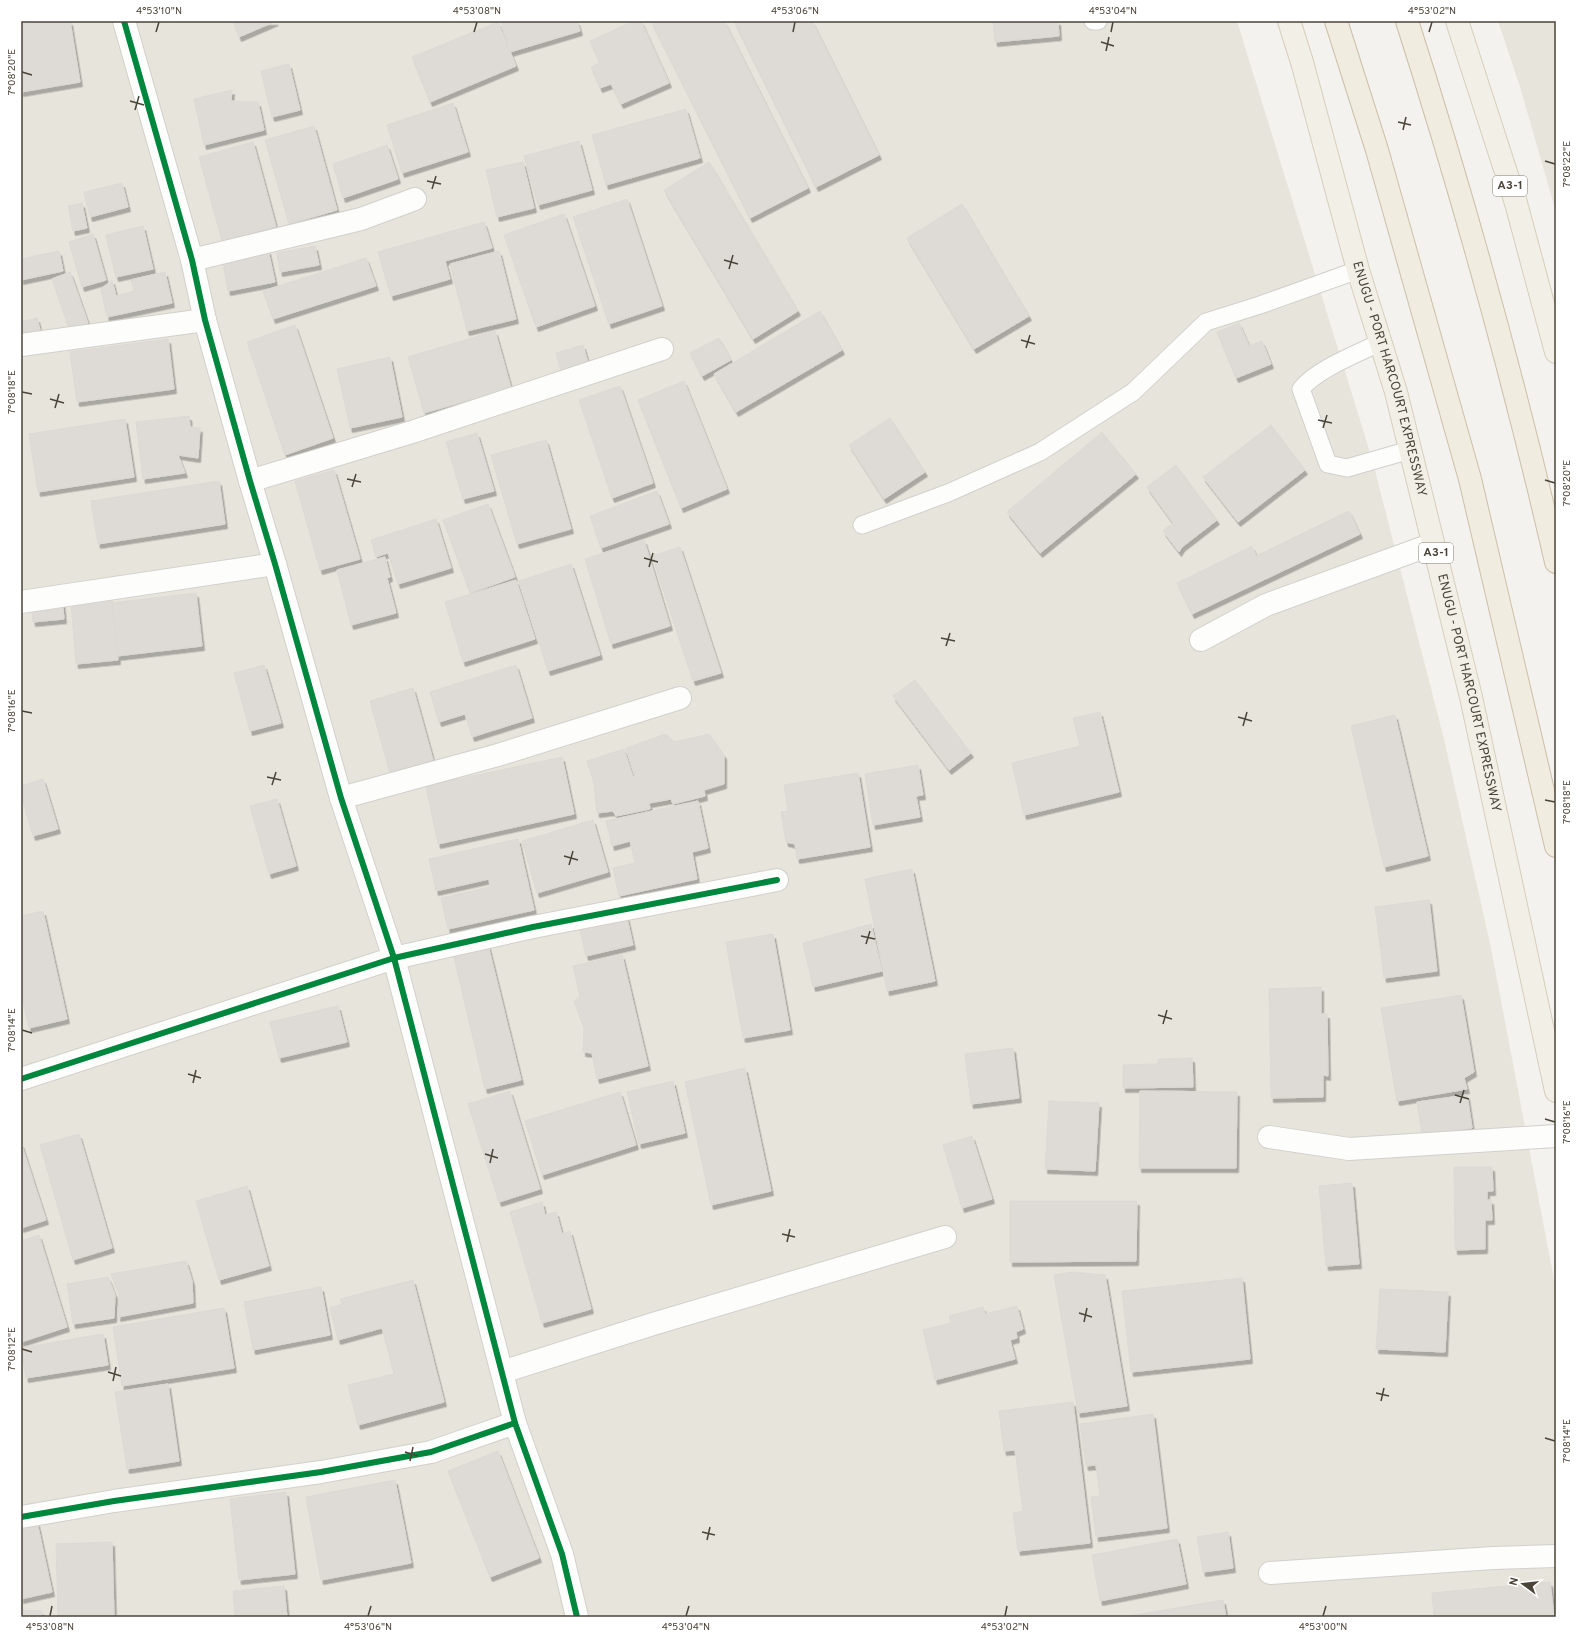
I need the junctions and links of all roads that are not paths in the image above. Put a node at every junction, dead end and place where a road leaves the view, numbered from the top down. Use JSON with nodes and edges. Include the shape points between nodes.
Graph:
{"nodes":[{"id":1,"x":124,"y":21,"type":"edge"},
{"id":2,"x":1093,"y":21,"type":"edge"},
{"id":3,"x":1098,"y":21,"type":"edge"},
{"id":4,"x":1289,"y":21,"type":"edge"},
{"id":5,"x":1336,"y":21,"type":"edge"},
{"id":6,"x":1407,"y":21,"type":"edge"},
{"id":7,"x":1457,"y":21,"type":"edge"},
{"id":8,"x":415,"y":199,"type":"dead end"},
{"id":9,"x":192,"y":260,"type":"junction"},
{"id":10,"x":1358,"y":270,"type":"junction"},
{"id":11,"x":205,"y":320,"type":"junction"},
{"id":12,"x":1381,"y":342,"type":"junction"},
{"id":13,"x":21,"y":345,"type":"edge"},
{"id":14,"x":662,"y":349,"type":"dead end"},
{"id":15,"x":1556,"y":352,"type":"edge"},
{"id":16,"x":1410,"y":450,"type":"junction"},
{"id":17,"x":250,"y":481,"type":"junction"},
{"id":18,"x":862,"y":525,"type":"dead end"},
{"id":19,"x":1433,"y":544,"type":"junction"},
{"id":20,"x":1556,"y":562,"type":"edge"},
{"id":21,"x":275,"y":564,"type":"junction"},
{"id":22,"x":21,"y":602,"type":"edge"},
{"id":23,"x":1201,"y":640,"type":"dead end"},
{"id":24,"x":680,"y":698,"type":"dead end"},
{"id":25,"x":341,"y":798,"type":"junction"},
{"id":26,"x":1556,"y":846,"type":"edge"},
{"id":27,"x":777,"y":880,"type":"dead end"},
{"id":28,"x":394,"y":958,"type":"junction"},
{"id":29,"x":21,"y":1079,"type":"edge"},
{"id":30,"x":1556,"y":1091,"type":"edge"},
{"id":31,"x":1556,"y":1136,"type":"edge"},
{"id":32,"x":1269,"y":1137,"type":"dead end"},
{"id":33,"x":945,"y":1237,"type":"dead end"},
{"id":34,"x":502,"y":1372,"type":"junction"},
{"id":35,"x":516,"y":1423,"type":"junction"},
{"id":36,"x":21,"y":1517,"type":"edge"},
{"id":37,"x":1556,"y":1556,"type":"edge"},
{"id":38,"x":1270,"y":1573,"type":"dead end"},
{"id":39,"x":577,"y":1617,"type":"edge"}],
"edges":[{"from":1,"to":9,"type":"street"},
{"from":2,"to":3,"type":"lane"},
{"from":4,"to":10,"type":"main road","name":"ENUGU - PORT HARCOURT EXPRESSWAY","number":"A3-1"},
{"from":5,"to":26,"type":"highway","via":[[1377,150],[1470,479]]},
{"from":6,"to":20,"type":"highway","via":[[1446,143],[1531,455]]},
{"from":7,"to":15,"type":"main road","number":"A3-1","via":[[1516,203]]},
{"from":8,"to":9,"type":"street","via":[[361,219]]},
{"from":9,"to":11,"type":"street"},
{"from":10,"to":12,"type":"main road","name":"ENUGU - PORT HARCOURT EXPRESSWAY","number":"A3-1"},
{"from":10,"to":18,"type":"lane","via":[[1206,322],[1133,392],[1040,452],[948,493]]},
{"from":11,"to":13,"type":"street"},
{"from":11,"to":17,"type":"street"},
{"from":12,"to":16,"type":"main road","name":"ENUGU - PORT HARCOURT EXPRESSWAY","number":"A3-1"},
{"from":12,"to":16,"type":"lane","via":[[1308,380],[1301,389],[1328,464],[1346,468]]},
{"from":14,"to":17,"type":"street","via":[[412,432]]},
{"from":16,"to":19,"type":"main road","name":"ENUGU - PORT HARCOURT EXPRESSWAY","number":"A3-1"},
{"from":17,"to":21,"type":"street"},
{"from":19,"to":23,"type":"street","via":[[1266,605]]},
{"from":19,"to":30,"type":"main road","name":"ENUGU - PORT HARCOURT EXPRESSWAY","number":"A3-1","via":[[1471,697]]},
{"from":21,"to":22,"type":"street"},
{"from":21,"to":25,"type":"street"},
{"from":24,"to":25,"type":"street","via":[[498,755]]},
{"from":25,"to":28,"type":"street"},
{"from":27,"to":28,"type":"street","via":[[533,927]]},
{"from":28,"to":29,"type":"street"},
{"from":28,"to":34,"type":"street"},
{"from":31,"to":32,"type":"street","via":[[1349,1149]]},
{"from":33,"to":34,"type":"street"},
{"from":34,"to":35,"type":"street"},
{"from":35,"to":36,"type":"street","via":[[432,1452],[321,1472],[114,1501]]},
{"from":35,"to":39,"type":"street","via":[[562,1554]]},
{"from":37,"to":38,"type":"street"}]}
